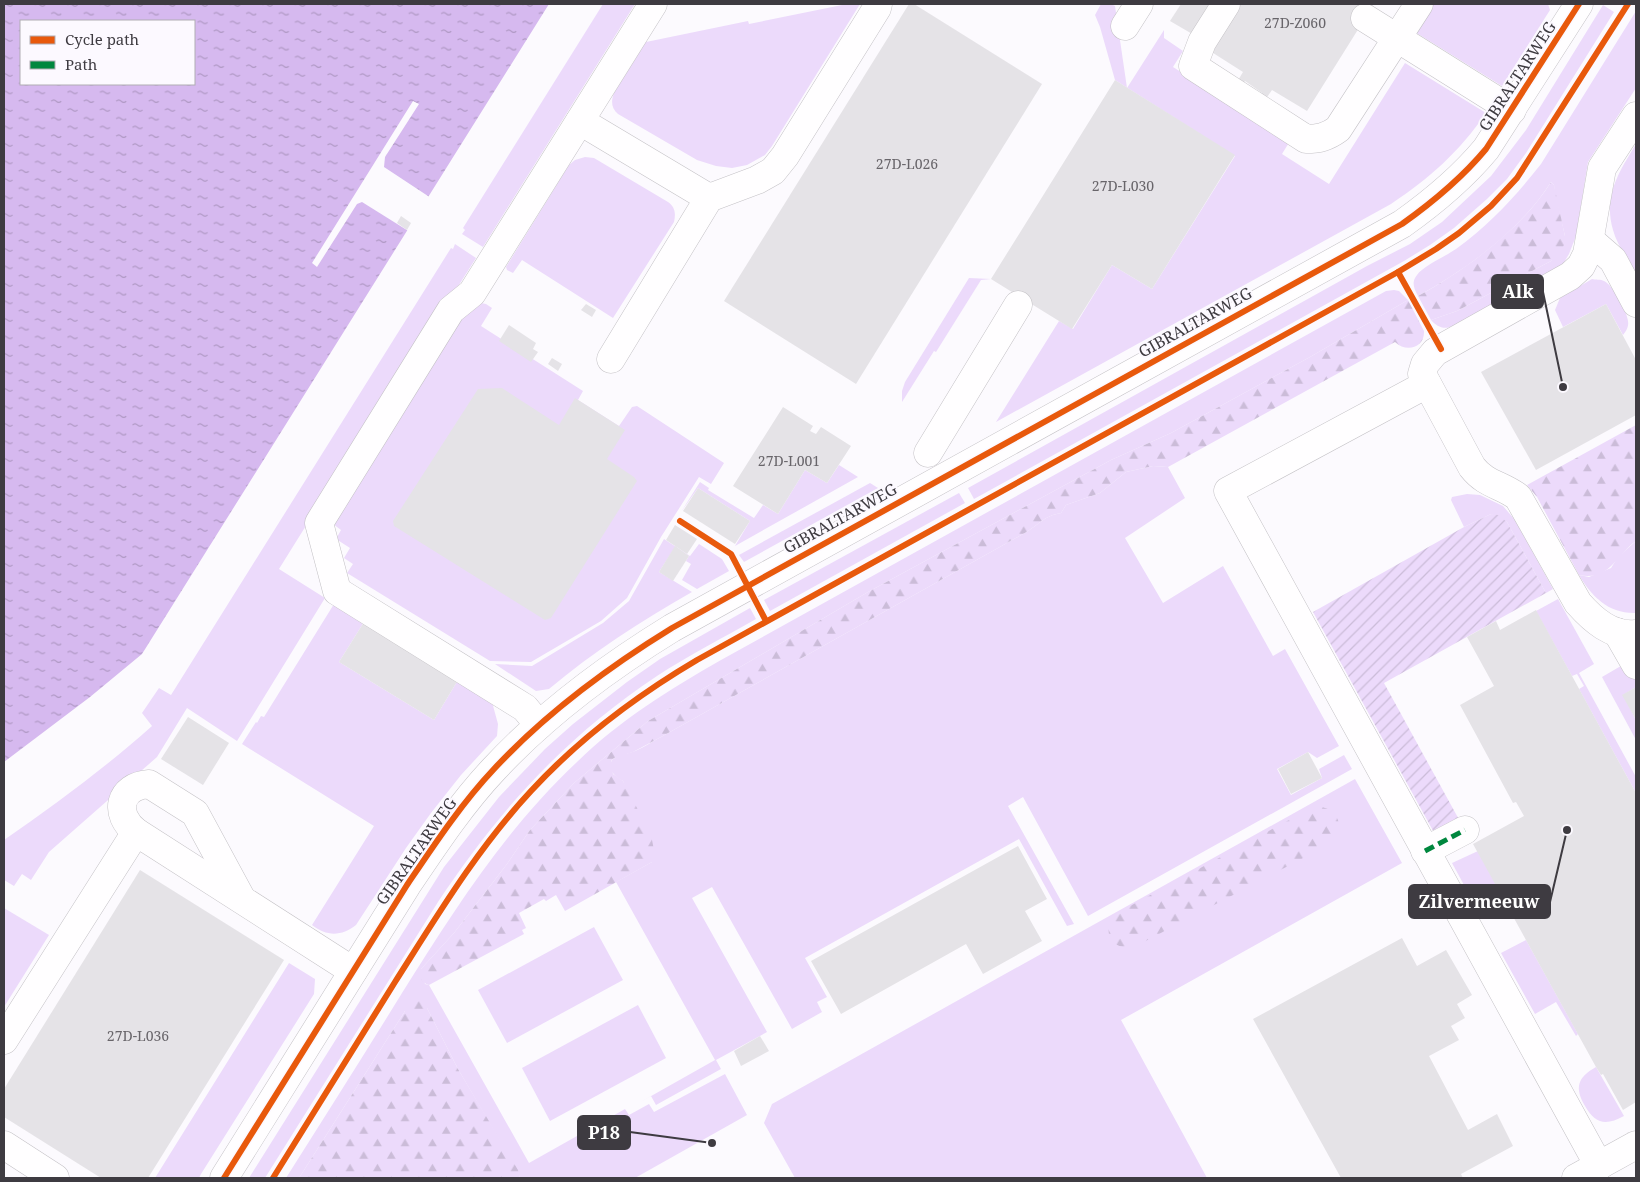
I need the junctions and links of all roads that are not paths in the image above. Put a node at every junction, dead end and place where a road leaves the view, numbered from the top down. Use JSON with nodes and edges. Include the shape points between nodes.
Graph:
{"nodes":[{"id":1,"x":653,"y":4,"type":"edge"},
{"id":2,"x":878,"y":4,"type":"edge"},
{"id":3,"x":1226,"y":4,"type":"edge"},
{"id":4,"x":1419,"y":4,"type":"edge"},
{"id":5,"x":1579,"y":4,"type":"edge"},
{"id":6,"x":1365,"y":18,"type":"dead end"},
{"id":7,"x":1396,"y":38,"type":"junction"},
{"id":8,"x":1512,"y":110,"type":"junction"},
{"id":9,"x":1636,"y":116,"type":"edge"},
{"id":10,"x":580,"y":121,"type":"junction"},
{"id":11,"x":709,"y":198,"type":"junction"},
{"id":12,"x":1590,"y":240,"type":"junction"},
{"id":13,"x":1636,"y":303,"type":"edge"},
{"id":14,"x":1018,"y":305,"type":"dead end"},
{"id":15,"x":611,"y":359,"type":"dead end"},
{"id":16,"x":1427,"y":384,"type":"junction"},
{"id":17,"x":928,"y":453,"type":"dead end"},
{"id":18,"x":1627,"y":633,"type":"edge"},
{"id":19,"x":1636,"y":665,"type":"edge"},
{"id":20,"x":539,"y":725,"type":"junction"},
{"id":21,"x":1465,"y":830,"type":"dead end"},
{"id":22,"x":136,"y":832,"type":"junction"},
{"id":23,"x":1425,"y":851,"type":"junction"},
{"id":24,"x":242,"y":900,"type":"junction"},
{"id":25,"x":353,"y":971,"type":"junction"},
{"id":26,"x":4,"y":1040,"type":"edge"},
{"id":27,"x":4,"y":1145,"type":"edge"},
{"id":28,"x":1636,"y":1145,"type":"edge"},
{"id":29,"x":1587,"y":1172,"type":"edge"},
{"id":30,"x":55,"y":1178,"type":"edge"},
{"id":31,"x":224,"y":1178,"type":"edge"}],
"edges":[{"from":1,"to":10,"type":"street"},
{"from":2,"to":11,"type":"street","via":[[773,171],[740,188]]},
{"from":3,"to":7,"type":"street","via":[[1202,42],[1193,66],[1306,139],[1329,136],[1338,129]]},
{"from":4,"to":7,"type":"street"},
{"from":5,"to":8,"type":"street","name":"GIBRALTARWEG"},
{"from":6,"to":7,"type":"street"},
{"from":7,"to":8,"type":"street"},
{"from":8,"to":20,"type":"street","name":"GIBRALTARWEG","via":[[1468,170],[1436,200],[1402,224],[672,628],[598,676]]},
{"from":9,"to":12,"type":"street","via":[[1602,168]]},
{"from":10,"to":11,"type":"street"},
{"from":10,"to":20,"type":"street","via":[[472,293],[451,310],[319,523],[337,591],[525,708]]},
{"from":11,"to":15,"type":"street"},
{"from":12,"to":13,"type":"street","via":[[1613,260]]},
{"from":12,"to":16,"type":"street","via":[[1581,266],[1570,276],[1435,352],[1425,364],[1422,374]]},
{"from":14,"to":17,"type":"street"},
{"from":16,"to":18,"type":"street","via":[[1479,476],[1518,497],[1578,603],[1603,626]]},
{"from":16,"to":23,"type":"street","via":[[1228,492]]},
{"from":18,"to":19,"type":"street"},
{"from":20,"to":25,"type":"street","name":"GIBRALTARWEG","via":[[493,770],[452,820]]},
{"from":21,"to":23,"type":"street"},
{"from":22,"to":24,"type":"street"},
{"from":22,"to":24,"type":"street","via":[[123,819],[123,801],[134,787],[150,784],[196,813]]},
{"from":22,"to":26,"type":"street"},
{"from":23,"to":29,"type":"street"},
{"from":24,"to":25,"type":"street"},
{"from":25,"to":31,"type":"street","name":"GIBRALTARWEG"},
{"from":27,"to":30,"type":"street"},
{"from":28,"to":29,"type":"street"}]}
